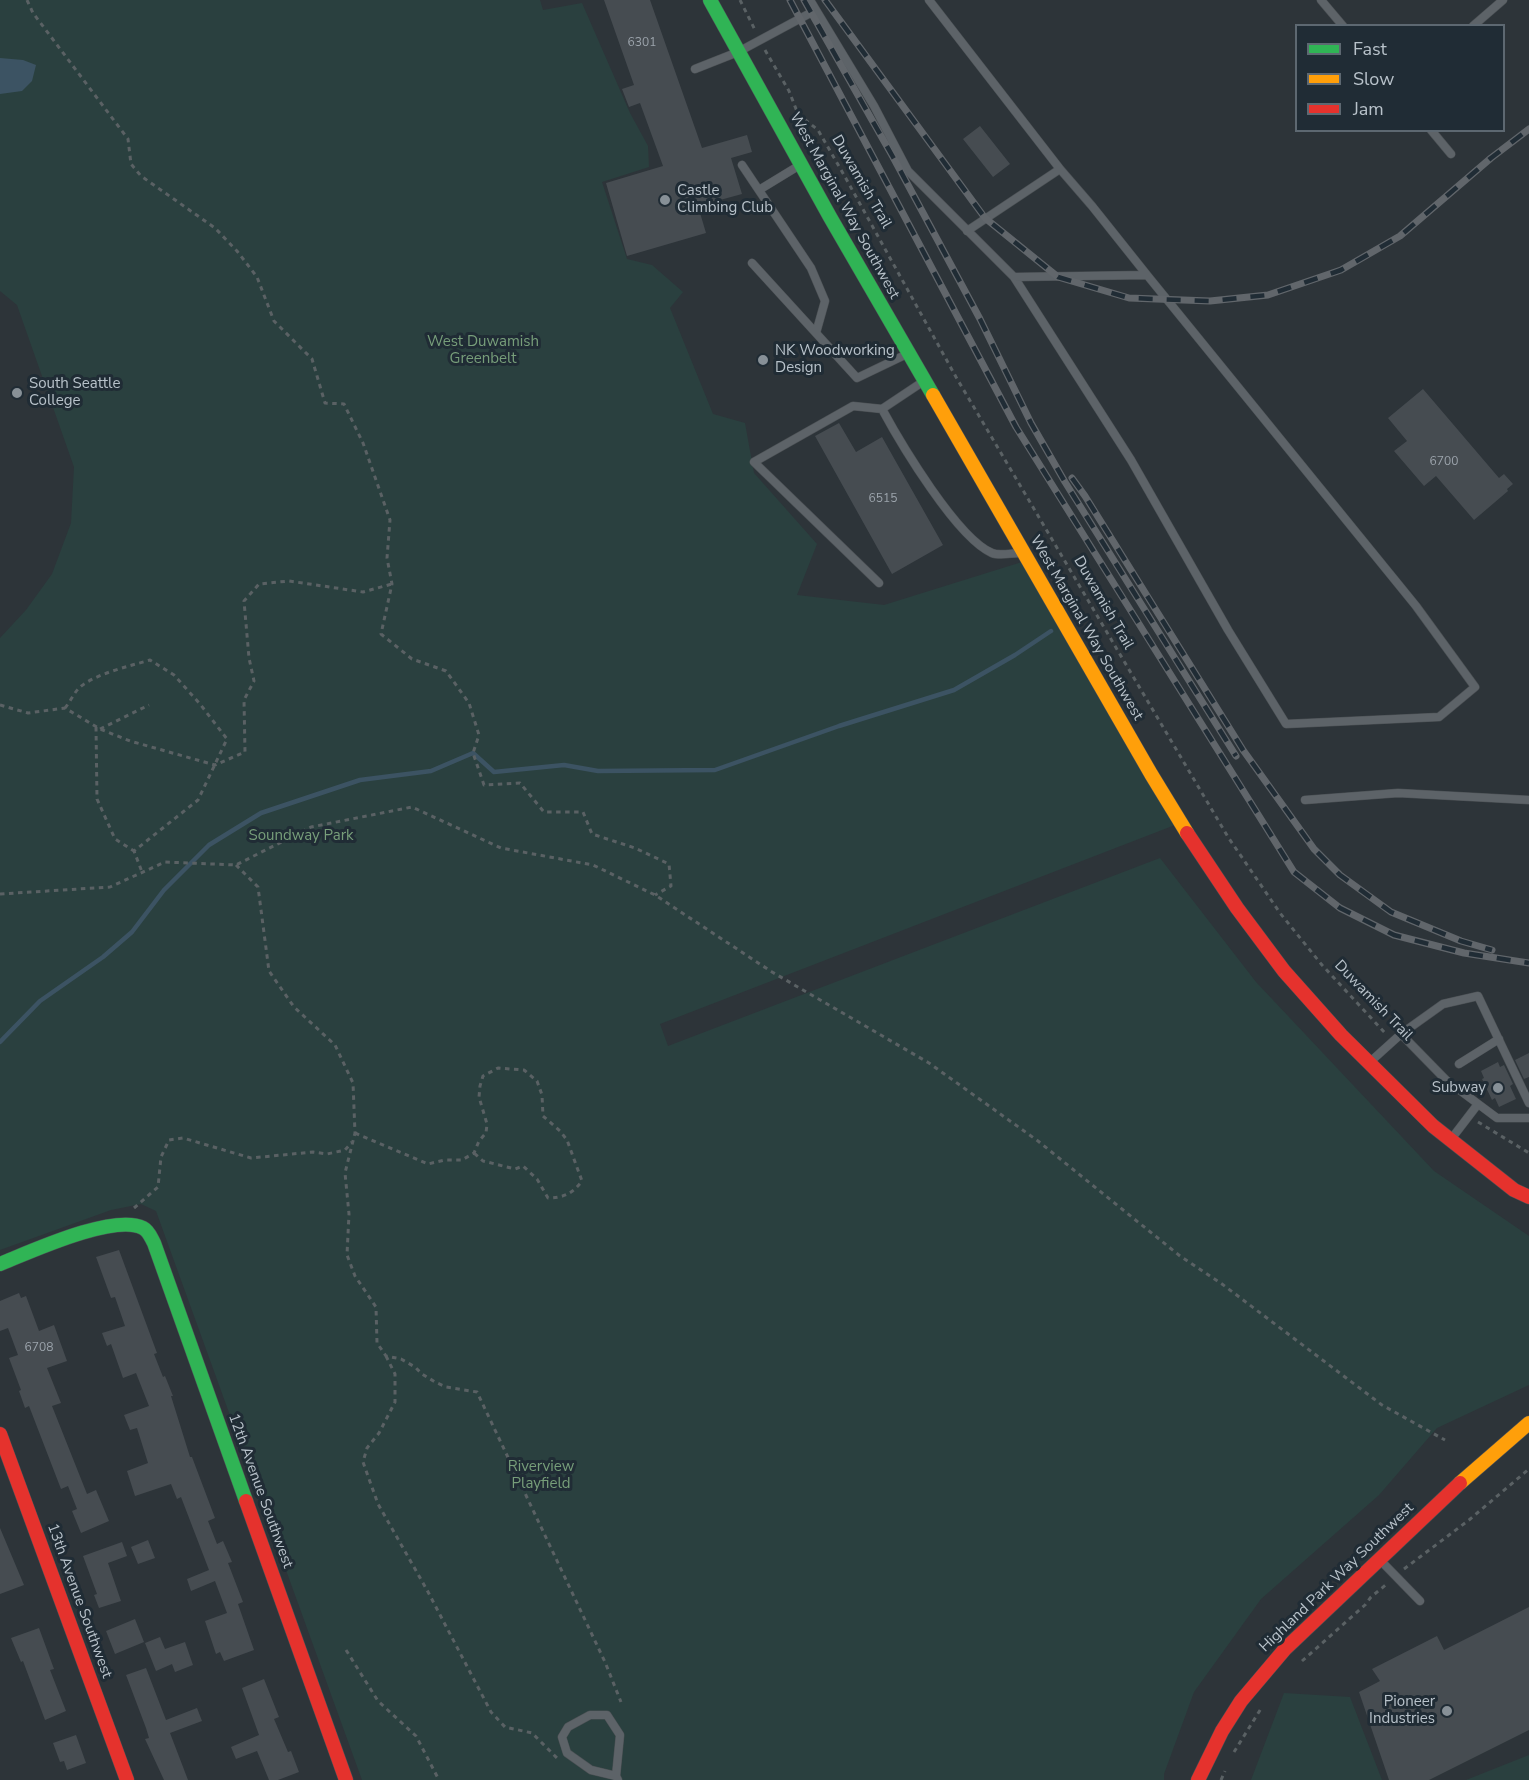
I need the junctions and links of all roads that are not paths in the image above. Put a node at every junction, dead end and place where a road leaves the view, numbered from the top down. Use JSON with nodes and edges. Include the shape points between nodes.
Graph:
{"nodes":[{"id":1,"x":710,"y":0,"type":"edge"},
{"id":2,"x":810,"y":0,"type":"edge"},
{"id":3,"x":930,"y":0,"type":"edge"},
{"id":4,"x":1322,"y":0,"type":"edge"},
{"id":5,"x":1503,"y":0,"type":"edge"},
{"id":6,"x":816,"y":10,"type":"junction"},
{"id":7,"x":1341,"y":24,"type":"edge"},
{"id":8,"x":1475,"y":24,"type":"edge"},
{"id":9,"x":738,"y":52,"type":"junction"},
{"id":10,"x":695,"y":69,"type":"dead end"},
{"id":11,"x":1433,"y":132,"type":"edge"},
{"id":12,"x":1451,"y":154,"type":"dead end"},
{"id":13,"x":742,"y":165,"type":"dead end"},
{"id":14,"x":801,"y":165,"type":"junction"},
{"id":15,"x":1060,"y":169,"type":"junction"},
{"id":16,"x":759,"y":190,"type":"junction"},
{"id":17,"x":967,"y":231,"type":"junction"},
{"id":18,"x":752,"y":263,"type":"dead end"},
{"id":19,"x":1147,"y":275,"type":"junction"},
{"id":20,"x":1014,"y":277,"type":"junction"},
{"id":21,"x":816,"y":333,"type":"junction"},
{"id":22,"x":909,"y":353,"type":"junction"},
{"id":23,"x":926,"y":380,"type":"junction"},
{"id":24,"x":882,"y":409,"type":"junction"},
{"id":25,"x":1024,"y":552,"type":"junction"},
{"id":26,"x":879,"y":583,"type":"dead end"},
{"id":27,"x":1305,"y":800,"type":"dead end"},
{"id":28,"x":1529,"y":800,"type":"edge"},
{"id":29,"x":1401,"y":1034,"type":"junction"},
{"id":30,"x":1499,"y":1039,"type":"junction"},
{"id":31,"x":1369,"y":1063,"type":"junction"},
{"id":32,"x":1459,"y":1064,"type":"dead end"},
{"id":33,"x":1529,"y":1103,"type":"edge"},
{"id":34,"x":1478,"y":1104,"type":"junction"},
{"id":35,"x":1529,"y":1118,"type":"edge"},
{"id":36,"x":1451,"y":1139,"type":"junction"},
{"id":37,"x":1522,"y":1191,"type":"edge"},
{"id":38,"x":0,"y":1264,"type":"edge"},
{"id":39,"x":1529,"y":1424,"type":"edge"},
{"id":40,"x":0,"y":1434,"type":"edge"},
{"id":41,"x":1380,"y":1560,"type":"junction"},
{"id":42,"x":1420,"y":1601,"type":"dead end"},
{"id":43,"x":617,"y":1778,"type":"edge"},
{"id":44,"x":127,"y":1780,"type":"edge"},
{"id":45,"x":346,"y":1780,"type":"edge"},
{"id":46,"x":1198,"y":1780,"type":"edge"}],
"edges":[{"from":1,"to":9,"type":"main road","name":"West Marginal Way Southwest"},
{"from":2,"to":6,"type":"lane"},
{"from":3,"to":15,"type":"lane"},
{"from":4,"to":7,"type":"lane"},
{"from":5,"to":8,"type":"lane"},
{"from":6,"to":9,"type":"lane"},
{"from":6,"to":17,"type":"lane","via":[[908,171]]},
{"from":9,"to":10,"type":"lane"},
{"from":9,"to":14,"type":"main road","name":"West Marginal Way Southwest"},
{"from":11,"to":12,"type":"lane"},
{"from":13,"to":16,"type":"lane"},
{"from":14,"to":16,"type":"lane"},
{"from":14,"to":22,"type":"main road","name":"West Marginal Way Southwest"},
{"from":15,"to":17,"type":"lane"},
{"from":15,"to":19,"type":"lane"},
{"from":16,"to":21,"type":"lane","via":[[811,267],[825,301]]},
{"from":17,"to":20,"type":"lane"},
{"from":18,"to":21,"type":"lane"},
{"from":19,"to":20,"type":"lane"},
{"from":19,"to":20,"type":"lane","via":[[1416,606],[1474,687],[1439,717],[1286,724],[1131,460]]},
{"from":21,"to":22,"type":"lane","via":[[857,378]]},
{"from":22,"to":23,"type":"main road","name":"West Marginal Way Southwest"},
{"from":23,"to":24,"type":"lane"},
{"from":23,"to":25,"type":"main road","name":"West Marginal Way Southwest"},
{"from":24,"to":25,"type":"lane","via":[[947,510],[974,540],[994,554]]},
{"from":24,"to":26,"type":"lane","via":[[853,406],[754,462]]},
{"from":25,"to":31,"type":"main road","name":"West Marginal Way Southwest","via":[[1194,844],[1284,971]]},
{"from":27,"to":28,"type":"lane","via":[[1398,793]]},
{"from":29,"to":30,"type":"lane","via":[[1443,1004],[1478,996]]},
{"from":29,"to":31,"type":"lane"},
{"from":29,"to":34,"type":"lane","via":[[1446,1080]]},
{"from":30,"to":32,"type":"lane"},
{"from":30,"to":33,"type":"lane"},
{"from":31,"to":36,"type":"main road","name":"West Marginal Way Southwest"},
{"from":34,"to":35,"type":"lane","via":[[1497,1118]]},
{"from":34,"to":36,"type":"lane"},
{"from":36,"to":37,"type":"main road","name":"West Marginal Way Southwest"},
{"from":38,"to":45,"type":"main road","name":"12th Avenue Southwest","via":[[109,1225],[130,1224],[149,1233]]},
{"from":39,"to":41,"type":"main road","name":"Highland Park Way Southwest","via":[[1441,1500]]},
{"from":40,"to":44,"type":"main road","name":"13th Avenue Southwest"},
{"from":41,"to":42,"type":"lane"},
{"from":41,"to":46,"type":"main road","name":"Highland Park Way Southwest","via":[[1263,1674],[1222,1731]]},
{"from":43,"to":43,"type":"lane","via":[[620,1735],[607,1715],[590,1715],[568,1727],[562,1737],[567,1753],[591,1770]]}]}
